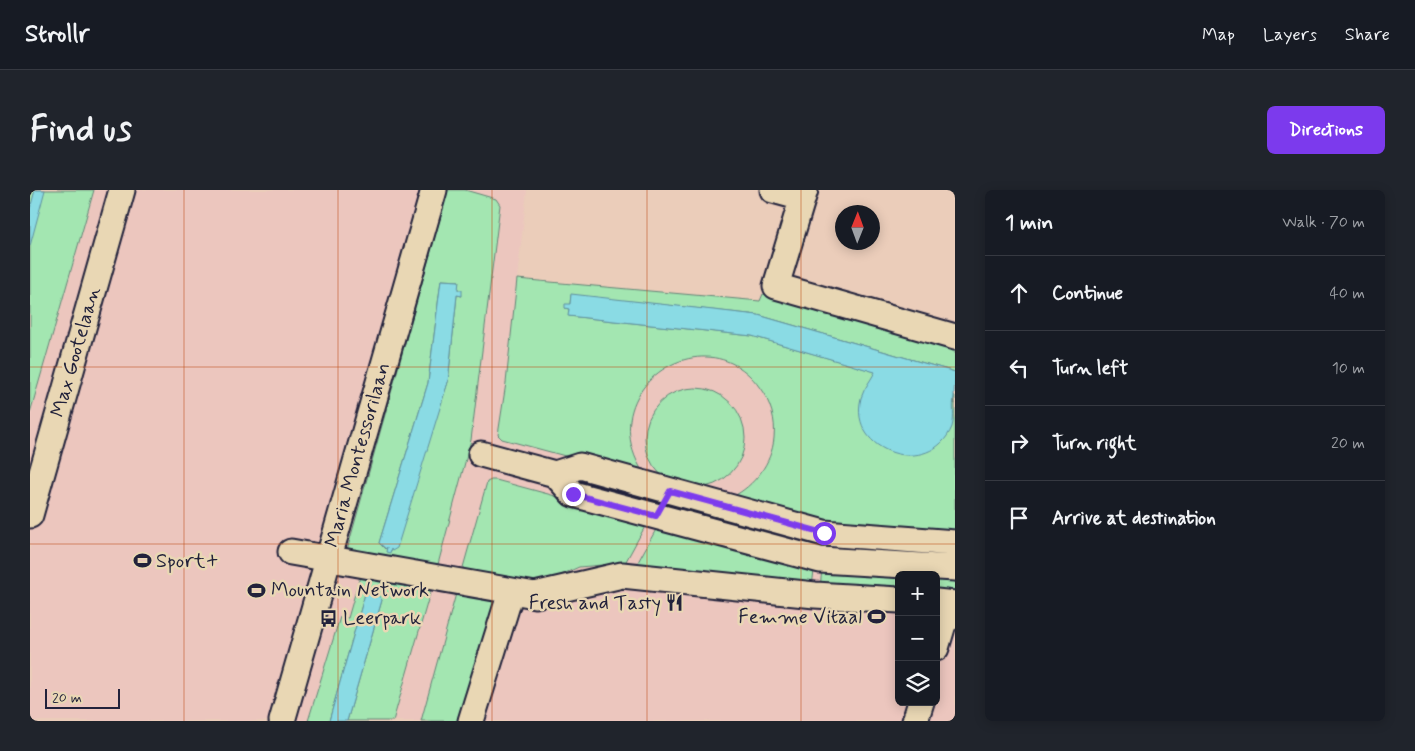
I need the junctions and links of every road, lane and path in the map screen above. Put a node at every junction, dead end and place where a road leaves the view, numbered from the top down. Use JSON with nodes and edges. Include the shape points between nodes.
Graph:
{"nodes":[{"id":1,"x":122,"y":190,"type":"edge"},
{"id":2,"x":434,"y":190,"type":"edge"},
{"id":3,"x":774,"y":190,"type":"edge"},
{"id":4,"x":804,"y":194,"type":"edge"},
{"id":5,"x":955,"y":337,"type":"edge"},
{"id":6,"x":481,"y":454,"type":"dead end"},
{"id":7,"x":555,"y":474,"type":"junction"},
{"id":8,"x":670,"y":491,"type":"junction"},
{"id":9,"x":30,"y":515,"type":"edge"},
{"id":10,"x":656,"y":516,"type":"junction"},
{"id":11,"x":955,"y":543,"type":"edge"},
{"id":12,"x":291,"y":552,"type":"dead end"},
{"id":13,"x":328,"y":558,"type":"junction"},
{"id":14,"x":955,"y":568,"type":"edge"},
{"id":15,"x":511,"y":592,"type":"junction"},
{"id":16,"x":895,"y":600,"type":"edge"},
{"id":17,"x":948,"y":611,"type":"edge"},
{"id":18,"x":940,"y":636,"type":"edge"},
{"id":19,"x":920,"y":706,"type":"edge"},
{"id":20,"x":282,"y":721,"type":"edge"},
{"id":21,"x":471,"y":721,"type":"edge"},
{"id":22,"x":915,"y":721,"type":"edge"}],
"edges":[{"from":1,"to":9,"type":"street","name":"Max Gootelaan"},
{"from":2,"to":13,"type":"street","name":"Maria Montessorilaan"},
{"from":3,"to":4,"type":"street"},
{"from":4,"to":5,"type":"street","via":[[776,286]]},
{"from":6,"to":7,"type":"street"},
{"from":7,"to":8,"type":"street","via":[[580,466]]},
{"from":7,"to":10,"type":"street","via":[[573,494]]},
{"from":8,"to":10,"type":"street"},
{"from":8,"to":11,"type":"street","via":[[824,533]]},
{"from":10,"to":14,"type":"street","via":[[820,560]]},
{"from":12,"to":13,"type":"street"},
{"from":13,"to":15,"type":"street"},
{"from":13,"to":20,"type":"street","name":"Maria Montessorilaan"},
{"from":15,"to":16,"type":"street","via":[[535,595],[622,575]]},
{"from":15,"to":21,"type":"street"},
{"from":17,"to":18,"type":"street"},
{"from":19,"to":22,"type":"street"}]}
